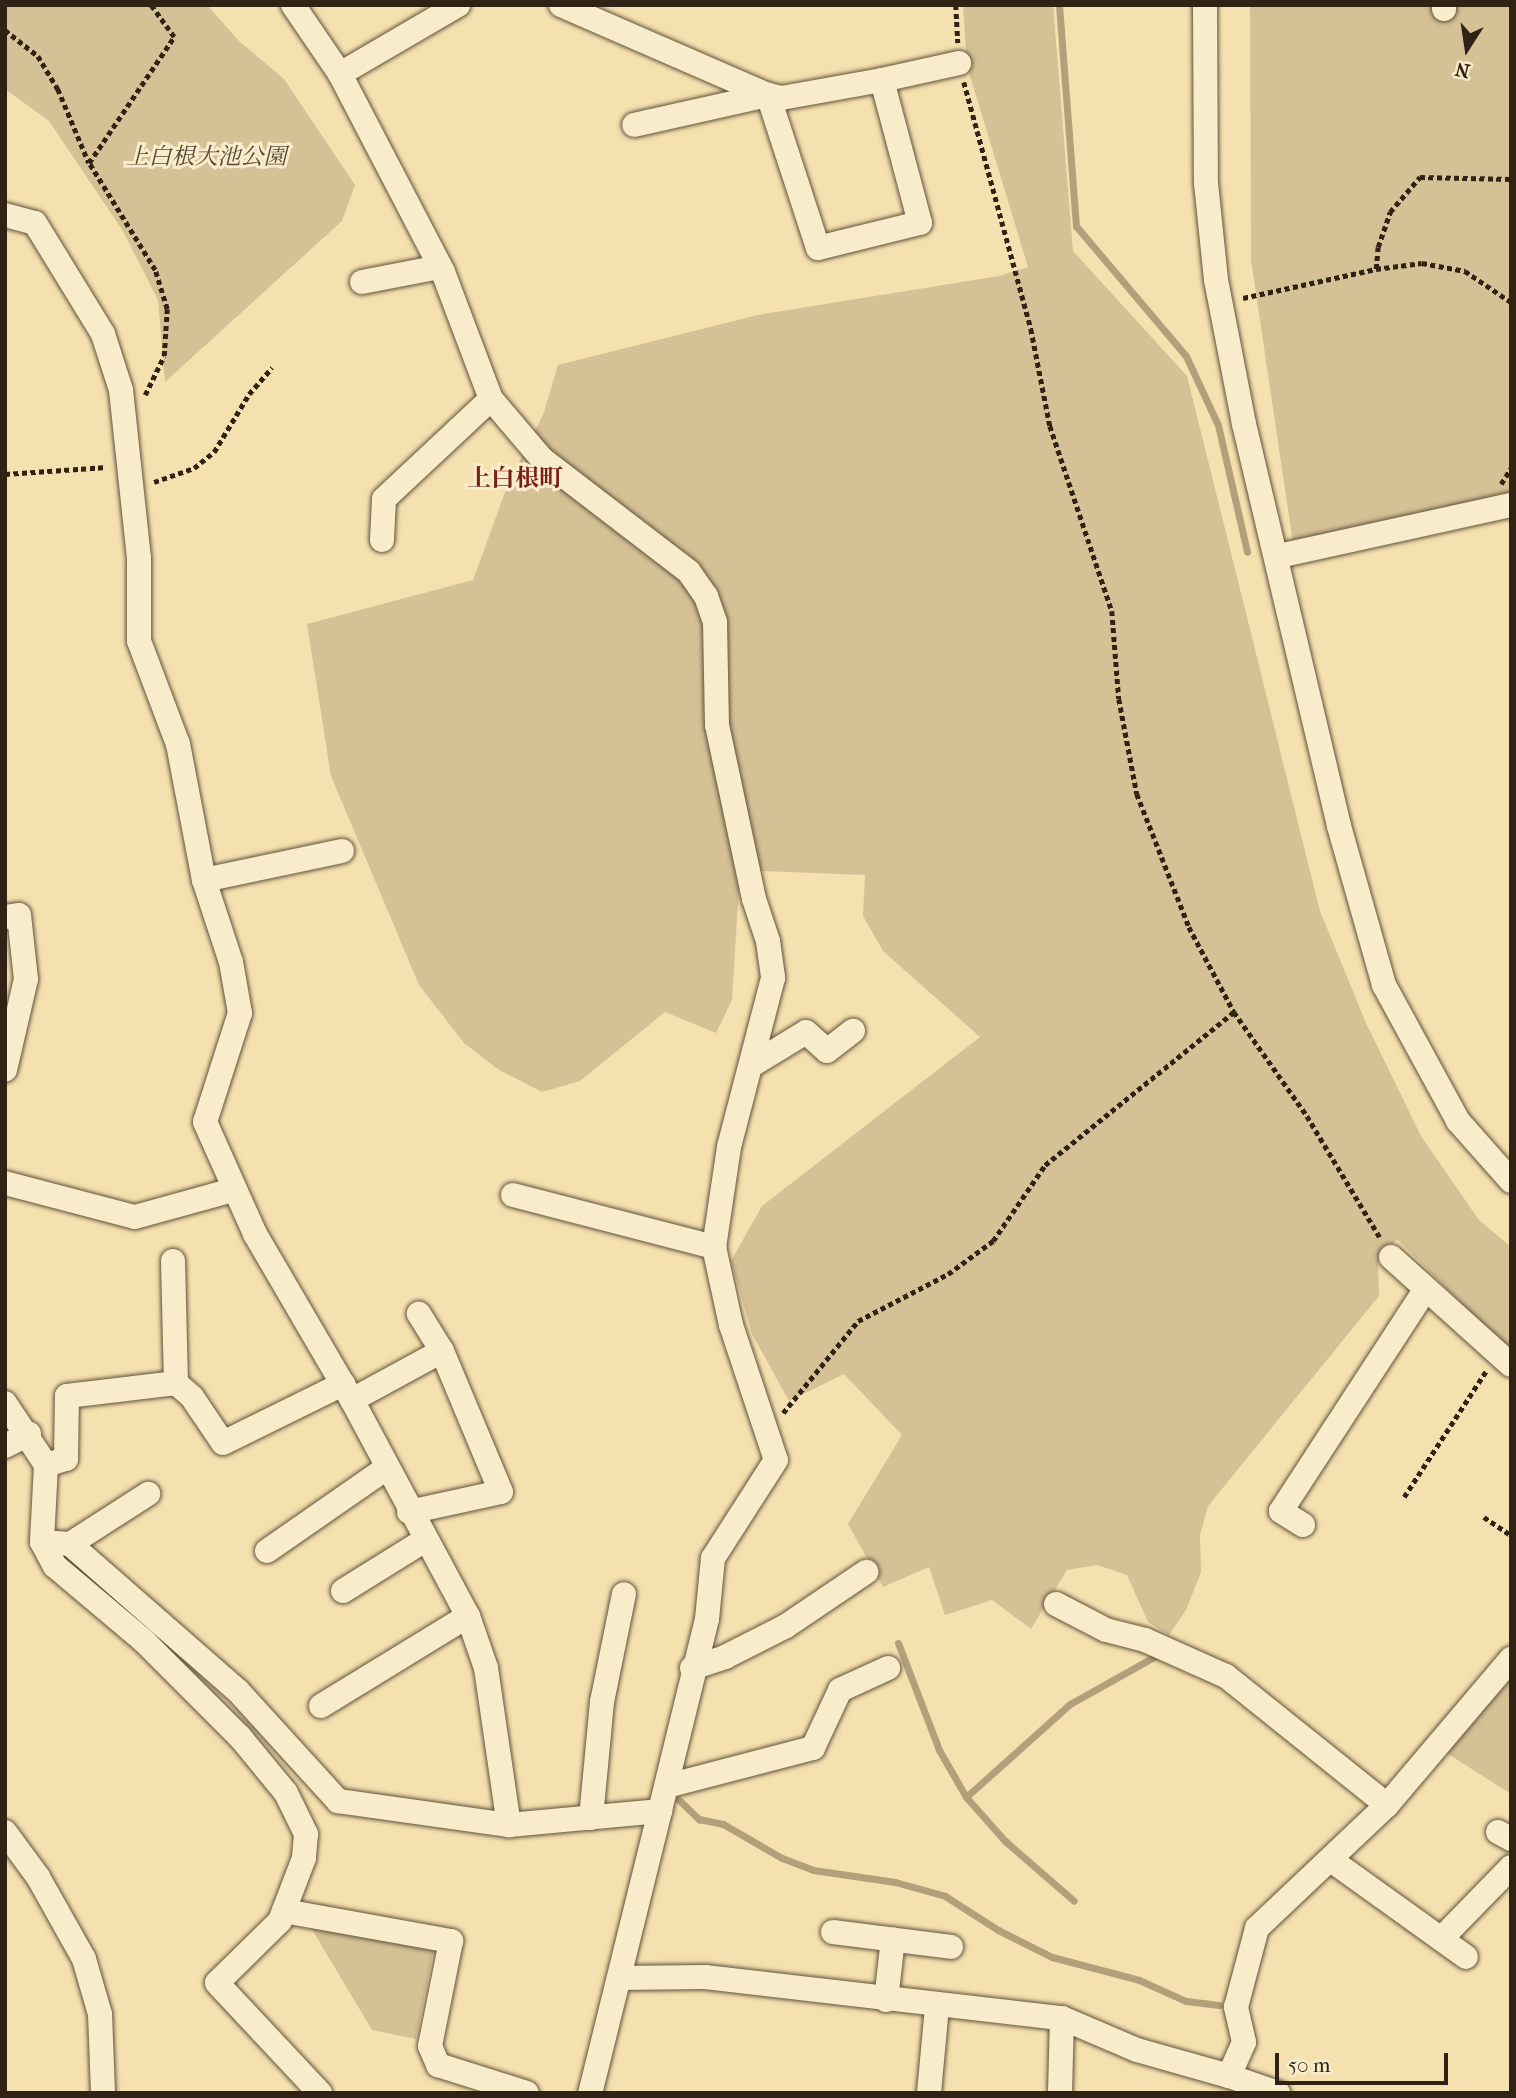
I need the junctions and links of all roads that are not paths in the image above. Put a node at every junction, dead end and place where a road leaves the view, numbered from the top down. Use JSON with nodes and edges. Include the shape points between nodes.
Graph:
{"nodes":[{"id":1,"x":293,"y":5,"type":"edge"},
{"id":2,"x":458,"y":5,"type":"edge"},
{"id":3,"x":561,"y":5,"type":"edge"},
{"id":4,"x":1205,"y":5,"type":"edge"},
{"id":5,"x":959,"y":63,"type":"road end"},
{"id":6,"x":340,"y":74,"type":"junction"},
{"id":7,"x":883,"y":80,"type":"junction"},
{"id":8,"x":768,"y":95,"type":"junction"},
{"id":9,"x":634,"y":125,"type":"dead end"},
{"id":10,"x":5,"y":215,"type":"edge"},
{"id":11,"x":440,"y":267,"type":"junction"},
{"id":12,"x":362,"y":282,"type":"dead end"},
{"id":13,"x":491,"y":399,"type":"junction"},
{"id":14,"x":1511,"y":505,"type":"edge"},
{"id":15,"x":382,"y":540,"type":"dead end"},
{"id":16,"x":1279,"y":556,"type":"junction"},
{"id":17,"x":342,"y":852,"type":"dead end"},
{"id":18,"x":204,"y":880,"type":"junction"},
{"id":19,"x":5,"y":917,"type":"edge"},
{"id":20,"x":853,"y":1031,"type":"dead end"},
{"id":21,"x":752,"y":1065,"type":"junction"},
{"id":22,"x":5,"y":1070,"type":"edge"},
{"id":23,"x":1511,"y":1181,"type":"edge"},
{"id":24,"x":5,"y":1182,"type":"edge"},
{"id":25,"x":233,"y":1190,"type":"junction"},
{"id":26,"x":513,"y":1195,"type":"dead end"},
{"id":27,"x":714,"y":1247,"type":"junction"},
{"id":28,"x":1391,"y":1256,"type":"road end"},
{"id":29,"x":173,"y":1261,"type":"dead end"},
{"id":30,"x":1425,"y":1290,"type":"junction"},
{"id":31,"x":419,"y":1314,"type":"dead end"},
{"id":32,"x":442,"y":1351,"type":"junction"},
{"id":33,"x":1504,"y":1359,"type":"edge"},
{"id":34,"x":176,"y":1383,"type":"junction"},
{"id":35,"x":348,"y":1392,"type":"junction"},
{"id":36,"x":5,"y":1403,"type":"edge"},
{"id":37,"x":29,"y":1434,"type":"junction"},
{"id":38,"x":5,"y":1446,"type":"edge"},
{"id":39,"x":46,"y":1465,"type":"junction"},
{"id":40,"x":385,"y":1469,"type":"junction"},
{"id":41,"x":148,"y":1494,"type":"dead end"},
{"id":42,"x":409,"y":1512,"type":"junction"},
{"id":43,"x":1303,"y":1525,"type":"dead end"},
{"id":44,"x":425,"y":1540,"type":"junction"},
{"id":45,"x":42,"y":1542,"type":"junction"},
{"id":46,"x":70,"y":1544,"type":"junction"},
{"id":47,"x":267,"y":1551,"type":"dead end"},
{"id":48,"x":866,"y":1572,"type":"dead end"},
{"id":49,"x":343,"y":1591,"type":"dead end"},
{"id":50,"x":624,"y":1594,"type":"dead end"},
{"id":51,"x":1056,"y":1604,"type":"dead end"},
{"id":52,"x":468,"y":1616,"type":"junction"},
{"id":53,"x":1511,"y":1659,"type":"edge"},
{"id":54,"x":692,"y":1668,"type":"junction"},
{"id":55,"x":888,"y":1668,"type":"dead end"},
{"id":56,"x":321,"y":1706,"type":"dead end"},
{"id":57,"x":667,"y":1786,"type":"junction"},
{"id":58,"x":1387,"y":1805,"type":"junction"},
{"id":59,"x":660,"y":1811,"type":"junction"},
{"id":60,"x":591,"y":1818,"type":"junction"},
{"id":61,"x":509,"y":1825,"type":"junction"},
{"id":62,"x":5,"y":1832,"type":"edge"},
{"id":63,"x":1331,"y":1860,"type":"junction"},
{"id":64,"x":1511,"y":1867,"type":"edge"},
{"id":65,"x":284,"y":1911,"type":"junction"},
{"id":66,"x":833,"y":1932,"type":"dead end"},
{"id":67,"x":1441,"y":1939,"type":"junction"},
{"id":68,"x":893,"y":1940,"type":"junction"},
{"id":69,"x":951,"y":1947,"type":"dead end"},
{"id":70,"x":1466,"y":1957,"type":"dead end"},
{"id":71,"x":618,"y":1979,"type":"junction"},
{"id":72,"x":886,"y":2000,"type":"junction"},
{"id":73,"x":936,"y":2006,"type":"junction"},
{"id":74,"x":1062,"y":2018,"type":"junction"},
{"id":75,"x":1229,"y":2076,"type":"junction"},
{"id":76,"x":103,"y":2093,"type":"edge"},
{"id":77,"x":320,"y":2093,"type":"edge"},
{"id":78,"x":527,"y":2093,"type":"edge"},
{"id":79,"x":590,"y":2093,"type":"edge"},
{"id":80,"x":929,"y":2093,"type":"edge"},
{"id":81,"x":1060,"y":2093,"type":"edge"},
{"id":82,"x":1278,"y":2093,"type":"edge"}],
"edges":[{"from":1,"to":6,"type":"street"},
{"from":2,"to":6,"type":"street"},
{"from":3,"to":8,"type":"street"},
{"from":4,"to":16,"type":"street","via":[[1206,183],[1216,280],[1244,424]]},
{"from":5,"to":7,"type":"street"},
{"from":6,"to":11,"type":"street"},
{"from":7,"to":8,"type":"street","via":[[782,97]]},
{"from":7,"to":8,"type":"street","via":[[920,223],[818,248]]},
{"from":8,"to":9,"type":"street"},
{"from":10,"to":18,"type":"street","via":[[35,223],[103,334],[121,390],[139,558],[139,641],[178,744]]},
{"from":11,"to":12,"type":"street"},
{"from":11,"to":13,"type":"street"},
{"from":13,"to":15,"type":"street","via":[[384,499]]},
{"from":13,"to":21,"type":"street","via":[[542,459],[689,572],[706,596],[715,622],[717,725],[773,978]]},
{"from":14,"to":16,"type":"street"},
{"from":16,"to":23,"type":"street","via":[[1339,825],[1384,985],[1458,1121]]},
{"from":17,"to":18,"type":"street"},
{"from":18,"to":25,"type":"street","via":[[231,962],[240,1013],[205,1122]]},
{"from":19,"to":22,"type":"street","via":[[19,915],[26,979]]},
{"from":20,"to":21,"type":"street","via":[[827,1051],[806,1032]]},
{"from":21,"to":27,"type":"street","via":[[729,1147]]},
{"from":24,"to":25,"type":"street","via":[[135,1217]]},
{"from":25,"to":35,"type":"street"},
{"from":26,"to":27,"type":"street"},
{"from":27,"to":54,"type":"street","via":[[731,1325],[776,1460],[713,1558],[713,1592]]},
{"from":28,"to":30,"type":"street"},
{"from":29,"to":34,"type":"street"},
{"from":30,"to":33,"type":"street"},
{"from":30,"to":43,"type":"street","via":[[1281,1511]]},
{"from":31,"to":32,"type":"street"},
{"from":32,"to":35,"type":"street"},
{"from":32,"to":42,"type":"street","via":[[501,1492]]},
{"from":34,"to":35,"type":"street","via":[[192,1397],[223,1443]]},
{"from":34,"to":39,"type":"street","via":[[67,1396],[66,1459]]},
{"from":35,"to":40,"type":"street"},
{"from":36,"to":37,"type":"street"},
{"from":37,"to":38,"type":"street"},
{"from":37,"to":39,"type":"street"},
{"from":39,"to":45,"type":"street"},
{"from":40,"to":42,"type":"street"},
{"from":40,"to":47,"type":"street"},
{"from":41,"to":46,"type":"street"},
{"from":42,"to":44,"type":"street"},
{"from":44,"to":49,"type":"street"},
{"from":44,"to":52,"type":"street"},
{"from":45,"to":46,"type":"street"},
{"from":45,"to":65,"type":"street","via":[[55,1566],[153,1650],[240,1737],[286,1793],[306,1834],[304,1858]]},
{"from":46,"to":61,"type":"street","via":[[238,1691],[338,1801]]},
{"from":48,"to":54,"type":"street","via":[[786,1626]]},
{"from":50,"to":60,"type":"street","via":[[603,1702]]},
{"from":51,"to":58,"type":"street","via":[[1106,1630],[1145,1640],[1226,1676]]},
{"from":52,"to":56,"type":"street"},
{"from":52,"to":61,"type":"street","via":[[486,1668]]},
{"from":53,"to":58,"type":"street"},
{"from":54,"to":57,"type":"street"},
{"from":55,"to":57,"type":"street","via":[[840,1690],[813,1748]]},
{"from":57,"to":59,"type":"street"},
{"from":58,"to":63,"type":"street"},
{"from":59,"to":60,"type":"street"},
{"from":59,"to":71,"type":"street"},
{"from":60,"to":61,"type":"street"},
{"from":62,"to":76,"type":"street","via":[[38,1877],[84,1959],[100,2014]]},
{"from":63,"to":67,"type":"street"},
{"from":63,"to":75,"type":"street","via":[[1257,1928],[1236,2007],[1244,2042]]},
{"from":64,"to":67,"type":"street"},
{"from":65,"to":77,"type":"street","via":[[280,1921],[217,1983]]},
{"from":65,"to":78,"type":"street","via":[[451,1941],[430,2046],[438,2065],[527,2089]]},
{"from":66,"to":68,"type":"street"},
{"from":67,"to":70,"type":"street"},
{"from":68,"to":69,"type":"street"},
{"from":68,"to":72,"type":"street"},
{"from":71,"to":72,"type":"street","via":[[705,1977]]},
{"from":71,"to":79,"type":"street"},
{"from":72,"to":73,"type":"street"},
{"from":73,"to":74,"type":"street"},
{"from":73,"to":80,"type":"street"},
{"from":74,"to":75,"type":"street","via":[[1138,2050]]},
{"from":74,"to":81,"type":"street"},
{"from":75,"to":82,"type":"street"}]}
